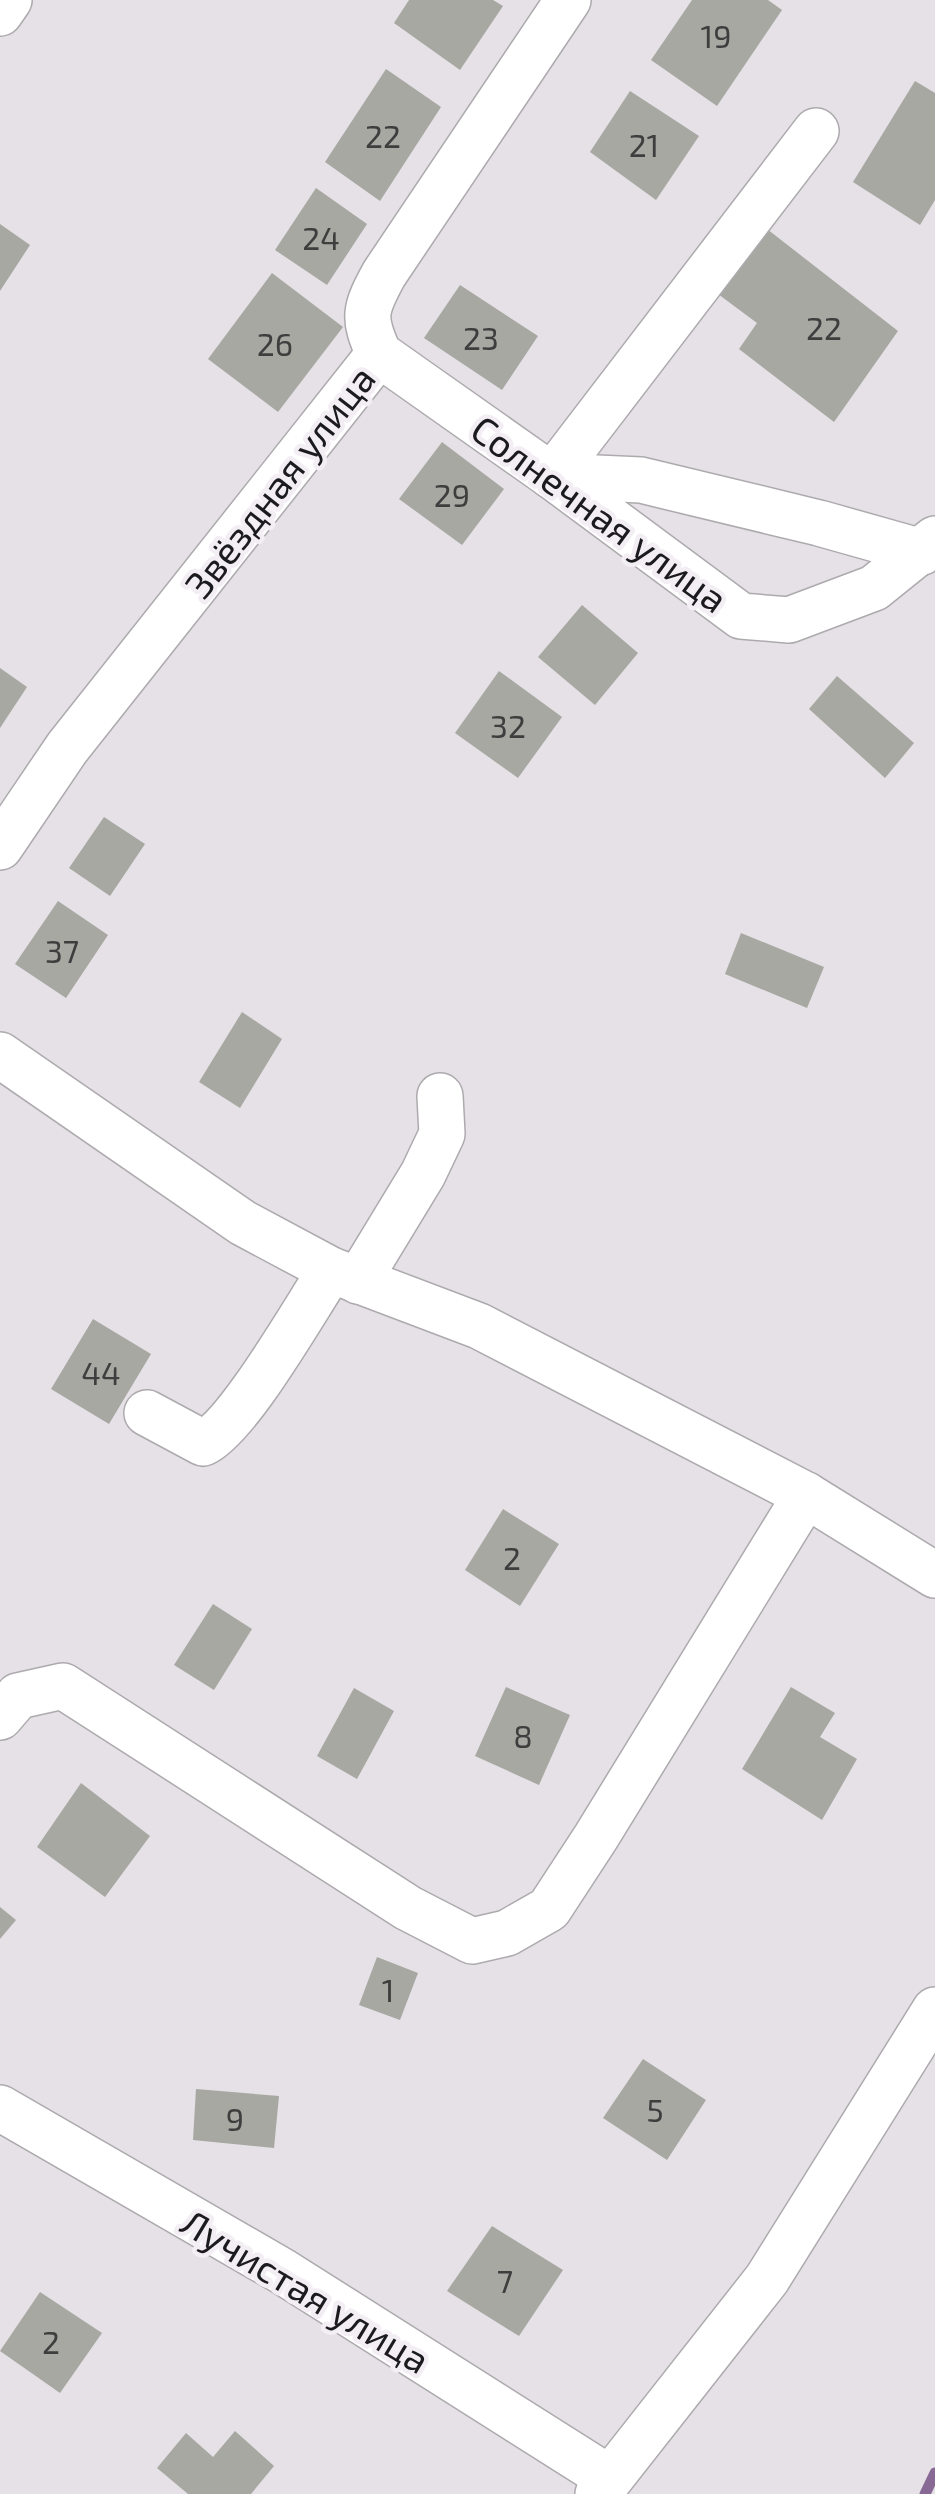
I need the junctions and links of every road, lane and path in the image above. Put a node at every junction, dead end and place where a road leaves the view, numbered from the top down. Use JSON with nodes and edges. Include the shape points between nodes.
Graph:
{"nodes":[{"id":1,"x":9,"y":0,"type":"edge"},
{"id":2,"x":568,"y":0,"type":"edge"},
{"id":3,"x":0,"y":13,"type":"edge"},
{"id":4,"x":816,"y":131,"type":"dead end"},
{"id":5,"x":380,"y":354,"type":"junction"},
{"id":6,"x":552,"y":476,"type":"junction"},
{"id":7,"x":928,"y":546,"type":"edge"},
{"id":8,"x":0,"y":846,"type":"edge"},
{"id":9,"x":0,"y":1055,"type":"edge"},
{"id":10,"x":440,"y":1096,"type":"dead end"},
{"id":11,"x":344,"y":1275,"type":"junction"},
{"id":12,"x":147,"y":1414,"type":"dead end"},
{"id":13,"x":806,"y":1495,"type":"junction"},
{"id":14,"x":935,"y":1575,"type":"edge"},
{"id":15,"x":0,"y":1718,"type":"edge"},
{"id":16,"x":935,"y":2010,"type":"edge"},
{"id":17,"x":0,"y":2108,"type":"edge"},
{"id":18,"x":603,"y":2486,"type":"edge"}],
"edges":[{"from":1,"to":3,"type":"street"},
{"from":2,"to":5,"type":"street","name":"Звёздная улица","via":[[374,290],[366,308]]},
{"from":4,"to":6,"type":"street"},
{"from":5,"to":6,"type":"street","name":"Солнечная улица"},
{"from":5,"to":8,"type":"street","name":"Звёздная улица","via":[[67,748]]},
{"from":6,"to":7,"type":"street","via":[[641,480]]},
{"from":6,"to":7,"type":"street","name":"Солнечная улица","via":[[741,616],[789,620],[874,588]]},
{"from":9,"to":11,"type":"street","via":[[244,1223]]},
{"from":10,"to":11,"type":"street","via":[[442,1134],[423,1174]]},
{"from":11,"to":12,"type":"street","via":[[214,1438],[203,1442]]},
{"from":11,"to":13,"type":"street","via":[[479,1326]]},
{"from":13,"to":14,"type":"street"},
{"from":13,"to":15,"type":"street","via":[[548,1909],[507,1933],[472,1941],[408,1908],[63,1686],[18,1696]]},
{"from":16,"to":18,"type":"street","name":"Лучистая улица","via":[[766,2279]]},
{"from":17,"to":18,"type":"street","name":"Лучистая улица","via":[[282,2271]]}]}
